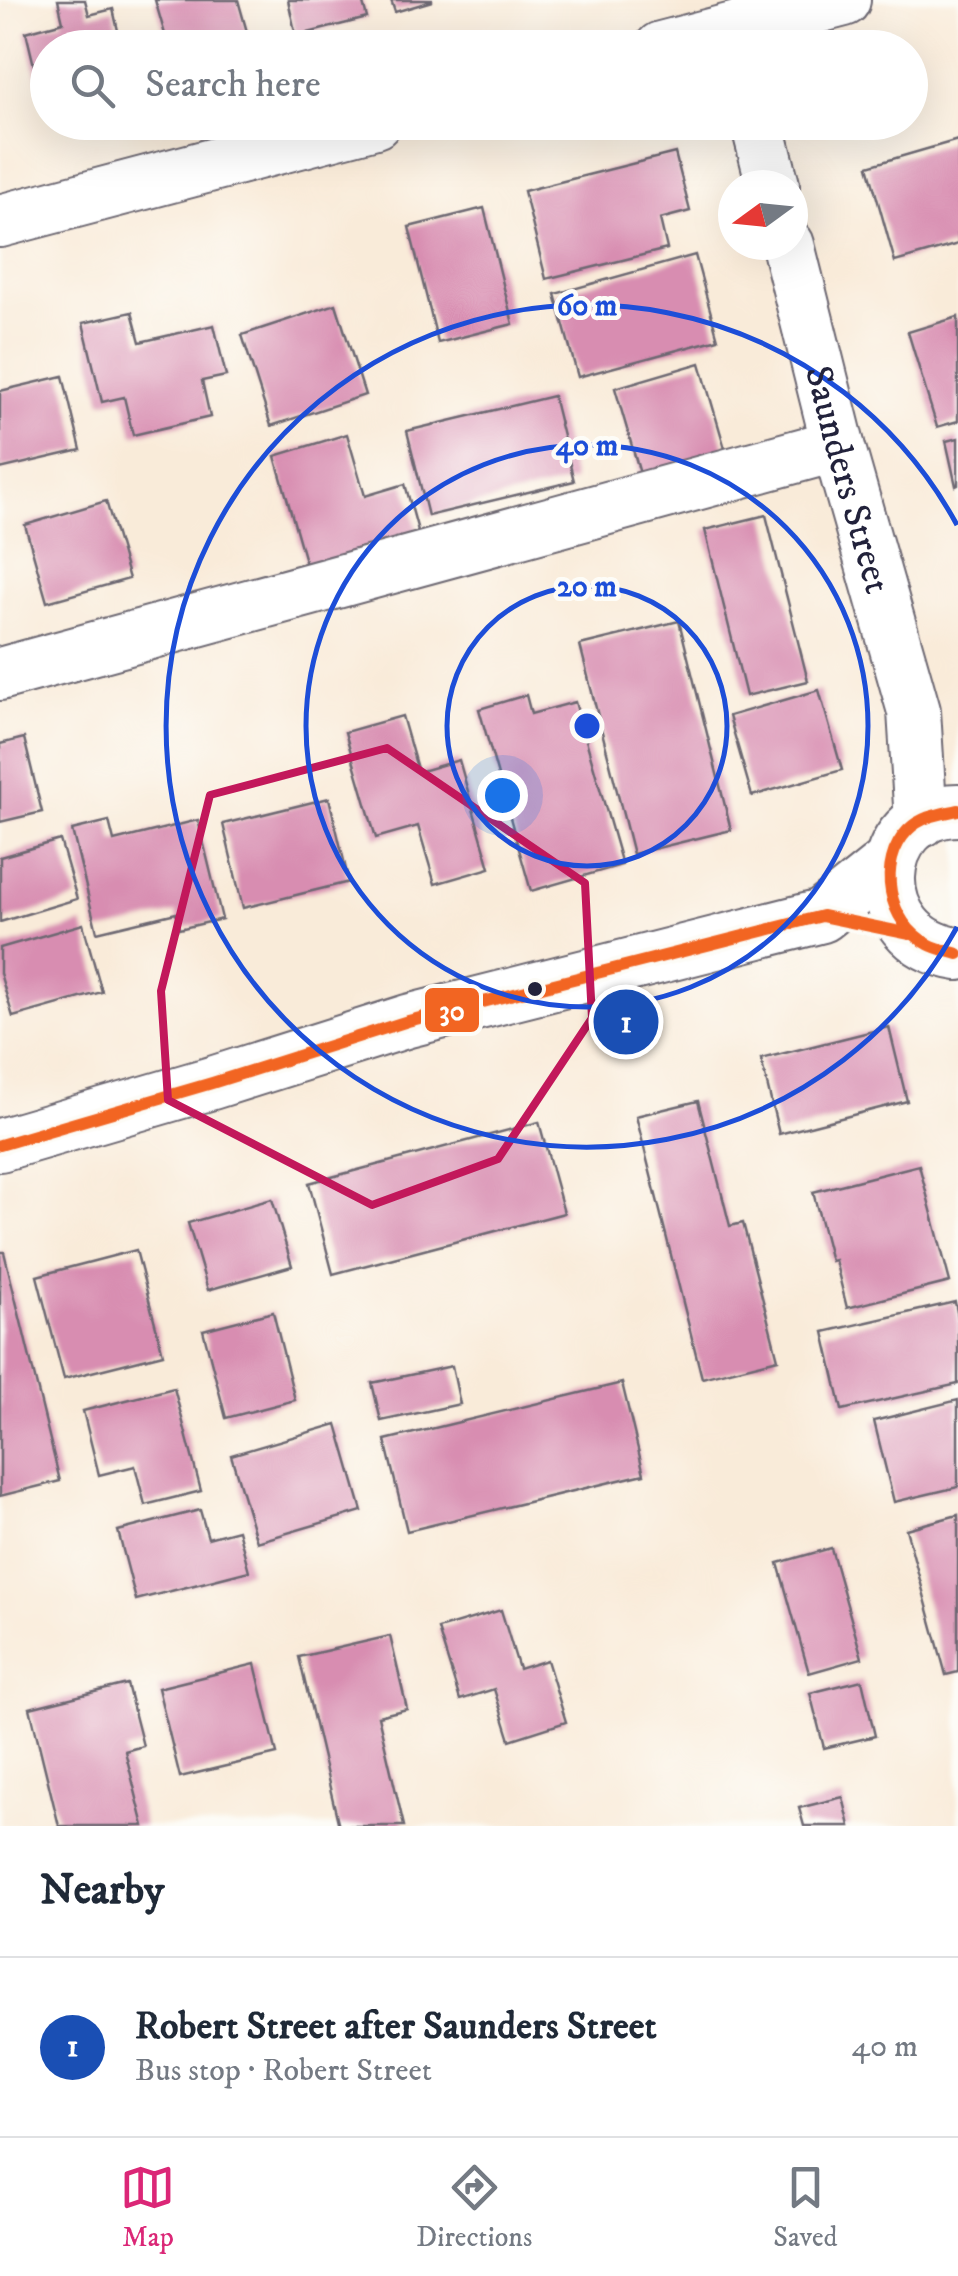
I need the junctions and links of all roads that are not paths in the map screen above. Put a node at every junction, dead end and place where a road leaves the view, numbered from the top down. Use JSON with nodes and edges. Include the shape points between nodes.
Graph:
{"nodes":[{"id":1,"x":844,"y":0,"type":"edge"},
{"id":2,"x":732,"y":25,"type":"edge"},
{"id":3,"x":307,"y":140,"type":"edge"},
{"id":4,"x":762,"y":140,"type":"edge"},
{"id":5,"x":769,"y":170,"type":"edge"},
{"id":6,"x":0,"y":221,"type":"edge"},
{"id":7,"x":792,"y":260,"type":"edge"},
{"id":8,"x":838,"y":445,"type":"junction"},
{"id":9,"x":0,"y":674,"type":"edge"},
{"id":10,"x":914,"y":711,"type":"junction"},
{"id":11,"x":958,"y":784,"type":"edge"},
{"id":12,"x":923,"y":830,"type":"edge"},
{"id":13,"x":822,"y":916,"type":"junction"},
{"id":14,"x":942,"y":954,"type":"edge"},
{"id":15,"x":0,"y":1144,"type":"edge"}],
"edges":[{"from":1,"to":2,"type":"street"},
{"from":3,"to":6,"type":"street"},
{"from":4,"to":5,"type":"street"},
{"from":7,"to":8,"type":"street","name":"Saunders Street"},
{"from":8,"to":9,"type":"street"},
{"from":8,"to":10,"type":"street","name":"Saunders Street"},
{"from":10,"to":11,"type":"street","name":"Saunders Street"},
{"from":10,"to":12,"type":"street","name":"Saunders Street"},
{"from":12,"to":13,"type":"street"},
{"from":12,"to":14,"type":"street","name":"Saunders Street","via":[[888,886],[894,911]]},
{"from":13,"to":14,"type":"street"},
{"from":13,"to":15,"type":"street","via":[[408,1021]]}]}
